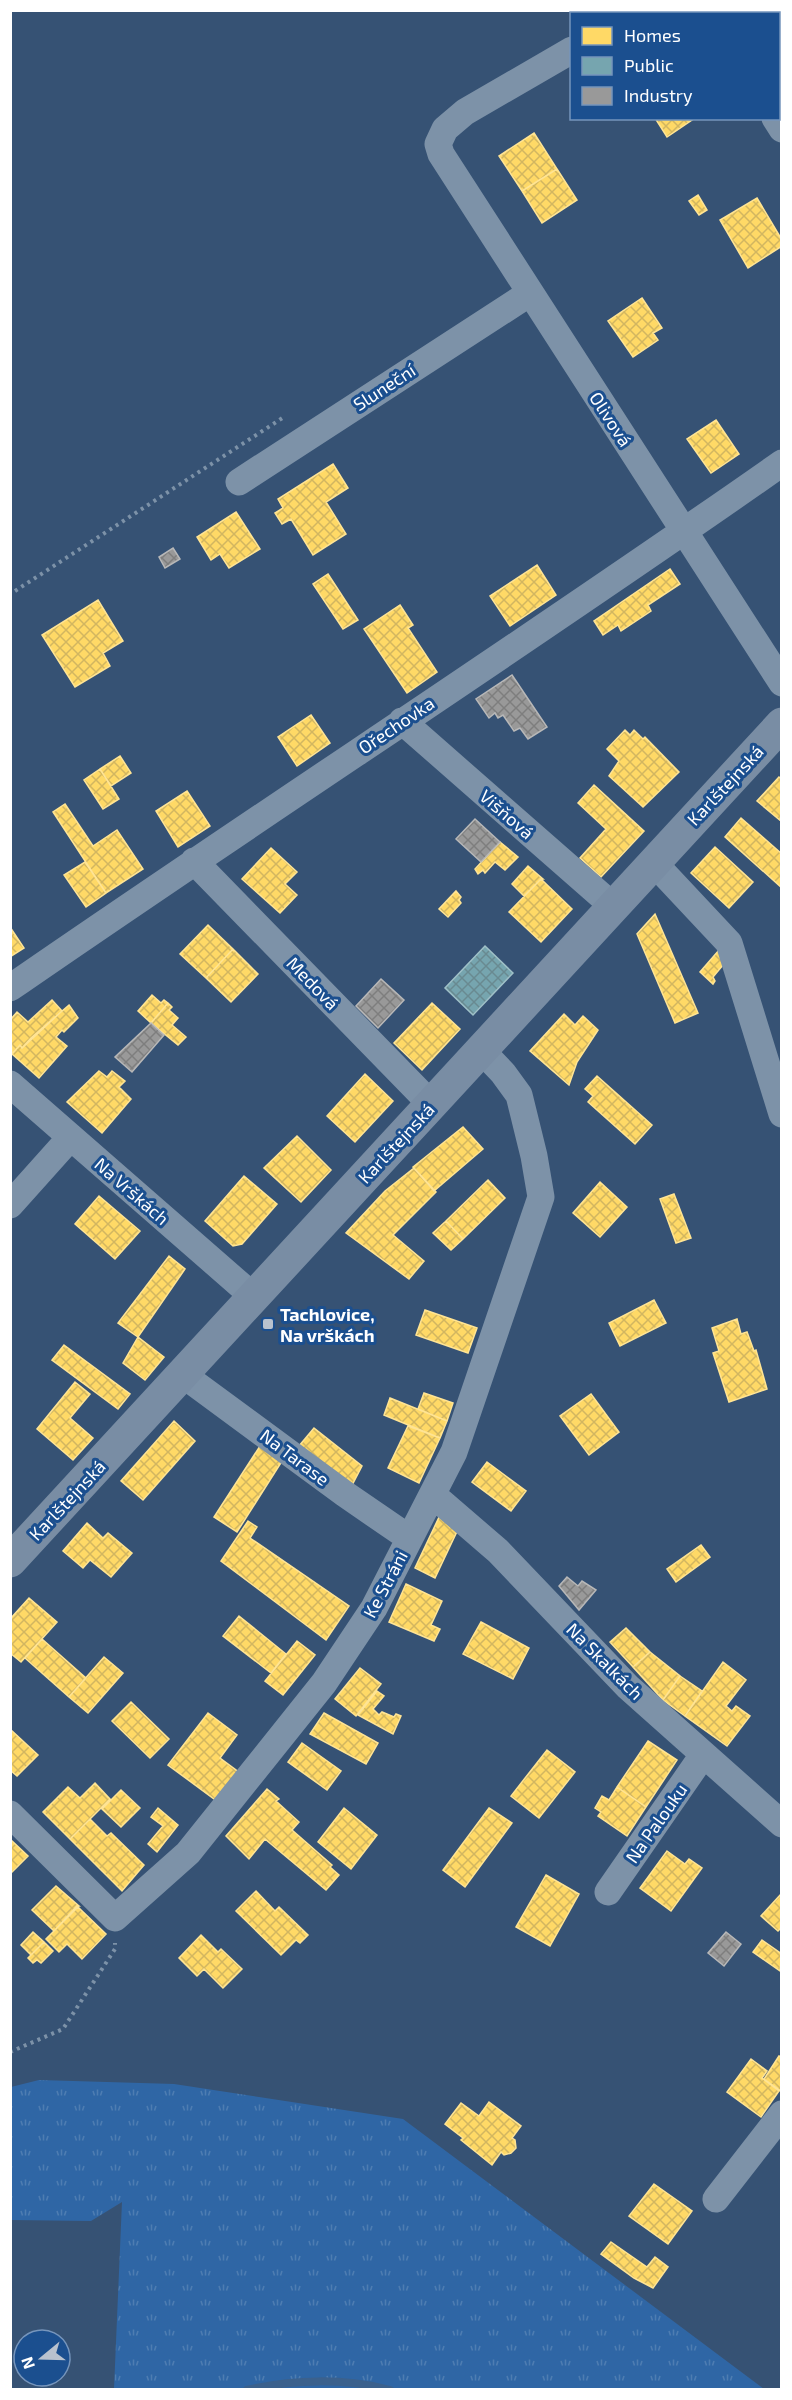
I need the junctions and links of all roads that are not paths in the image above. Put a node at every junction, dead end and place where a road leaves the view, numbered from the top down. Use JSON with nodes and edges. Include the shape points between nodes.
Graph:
{"nodes":[{"id":1,"x":570,"y":51,"type":"edge"},
{"id":2,"x":530,"y":293,"type":"junction"},
{"id":3,"x":782,"y":463,"type":"edge"},
{"id":4,"x":238,"y":482,"type":"dead end"},
{"id":5,"x":684,"y":532,"type":"junction"},
{"id":6,"x":782,"y":683,"type":"edge"},
{"id":7,"x":402,"y":722,"type":"junction"},
{"id":8,"x":782,"y":724,"type":"edge"},
{"id":9,"x":194,"y":861,"type":"junction"},
{"id":10,"x":654,"y":862,"type":"junction"},
{"id":11,"x":613,"y":906,"type":"junction"},
{"id":12,"x":10,"y":988,"type":"edge"},
{"id":13,"x":482,"y":1051,"type":"junction"},
{"id":14,"x":10,"y":1084,"type":"edge"},
{"id":15,"x":432,"y":1104,"type":"junction"},
{"id":16,"x":782,"y":1114,"type":"edge"},
{"id":17,"x":70,"y":1138,"type":"junction"},
{"id":18,"x":10,"y":1205,"type":"edge"},
{"id":19,"x":254,"y":1297,"type":"junction"},
{"id":20,"x":182,"y":1374,"type":"junction"},
{"id":21,"x":432,"y":1495,"type":"junction"},
{"id":22,"x":409,"y":1538,"type":"junction"},
{"id":23,"x":10,"y":1561,"type":"edge"},
{"id":24,"x":703,"y":1755,"type":"junction"},
{"id":25,"x":10,"y":1814,"type":"edge"},
{"id":26,"x":782,"y":1824,"type":"edge"},
{"id":27,"x":609,"y":1892,"type":"dead end"},
{"id":28,"x":782,"y":2114,"type":"edge"},
{"id":29,"x":716,"y":2199,"type":"dead end"}],
"edges":[{"from":1,"to":2,"type":"street","name":"Olivová","via":[[465,112],[445,129],[438,144]]},
{"from":2,"to":4,"type":"street","name":"Sluneční"},
{"from":2,"to":5,"type":"street","name":"Olivová"},
{"from":3,"to":5,"type":"street","name":"Ořechovka"},
{"from":5,"to":6,"type":"street","name":"Olivová"},
{"from":5,"to":7,"type":"street","name":"Ořechovka"},
{"from":7,"to":9,"type":"street","name":"Ořechovka"},
{"from":7,"to":11,"type":"street","name":"Višňová"},
{"from":8,"to":10,"type":"main road","name":"Karlštejnská"},
{"from":9,"to":12,"type":"street","name":"Ořechovka"},
{"from":9,"to":15,"type":"street","name":"Medová"},
{"from":10,"to":11,"type":"main road","name":"Karlštejnská"},
{"from":10,"to":16,"type":"street","via":[[729,943]]},
{"from":11,"to":13,"type":"main road","name":"Karlštejnská"},
{"from":13,"to":15,"type":"main road","name":"Karlštejnská"},
{"from":13,"to":21,"type":"street","name":"Ke Stráni","via":[[519,1095],[541,1197],[454,1452]]},
{"from":14,"to":17,"type":"street","name":"Na Vrškách"},
{"from":15,"to":19,"type":"main road","name":"Karlštejnská"},
{"from":17,"to":18,"type":"street"},
{"from":17,"to":19,"type":"street","name":"Na Vrškách"},
{"from":19,"to":20,"type":"main road","name":"Karlštejnská"},
{"from":20,"to":22,"type":"street","name":"Na Tarase"},
{"from":20,"to":23,"type":"main road","name":"Karlštejnská"},
{"from":21,"to":22,"type":"street","name":"Ke Stráni"},
{"from":21,"to":24,"type":"street","name":"Na Skalkách","via":[[498,1551],[628,1687]]},
{"from":22,"to":25,"type":"street","name":"Ke Stráni","via":[[374,1608],[324,1683],[189,1852],[115,1918]]},
{"from":24,"to":26,"type":"street","name":"Na Skalkách"},
{"from":24,"to":27,"type":"street","name":"Na Palouku"},
{"from":28,"to":29,"type":"street"}]}
